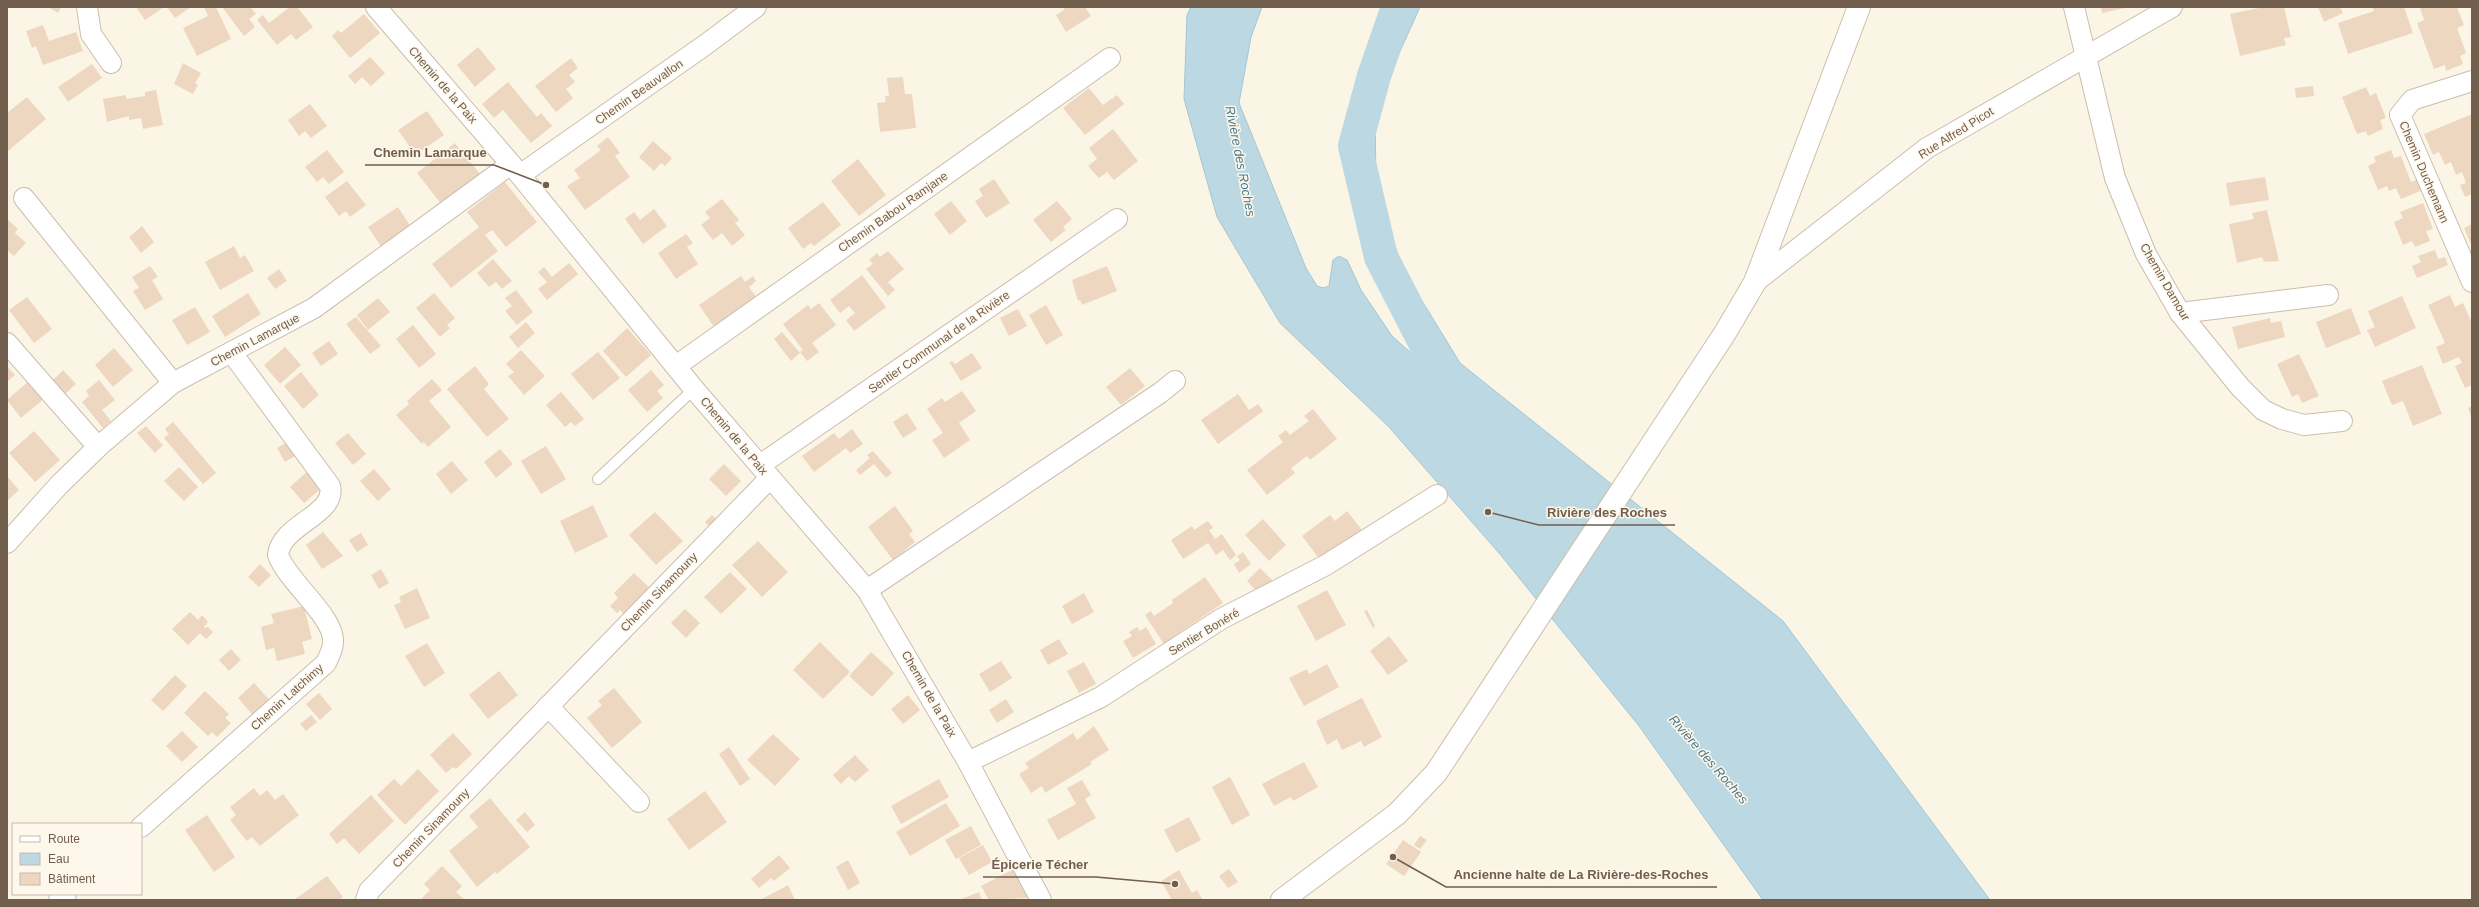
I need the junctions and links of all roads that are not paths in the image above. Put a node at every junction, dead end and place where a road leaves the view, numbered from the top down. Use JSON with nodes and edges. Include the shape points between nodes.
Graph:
{"nodes":[{"id":1,"x":87,"y":7,"type":"edge"},
{"id":2,"x":376,"y":7,"type":"edge"},
{"id":3,"x":756,"y":7,"type":"edge"},
{"id":4,"x":1859,"y":7,"type":"edge"},
{"id":5,"x":2074,"y":7,"type":"edge"},
{"id":6,"x":2172,"y":7,"type":"edge"},
{"id":7,"x":2087,"y":55,"type":"junction"},
{"id":8,"x":1110,"y":58,"type":"dead end"},
{"id":9,"x":111,"y":63,"type":"dead end"},
{"id":10,"x":2472,"y":81,"type":"edge"},
{"id":11,"x":516,"y":170,"type":"junction"},
{"id":12,"x":24,"y":198,"type":"dead end"},
{"id":13,"x":1117,"y":219,"type":"dead end"},
{"id":14,"x":1755,"y":282,"type":"junction"},
{"id":15,"x":2472,"y":282,"type":"edge"},
{"id":16,"x":2328,"y":295,"type":"dead end"},
{"id":17,"x":2180,"y":313,"type":"junction"},
{"id":18,"x":7,"y":343,"type":"edge"},
{"id":19,"x":232,"y":353,"type":"junction"},
{"id":20,"x":676,"y":366,"type":"junction"},
{"id":21,"x":1175,"y":381,"type":"dead end"},
{"id":22,"x":173,"y":383,"type":"junction"},
{"id":23,"x":694,"y":389,"type":"junction"},
{"id":24,"x":2342,"y":421,"type":"dead end"},
{"id":25,"x":98,"y":447,"type":"junction"},
{"id":26,"x":765,"y":471,"type":"junction"},
{"id":27,"x":598,"y":479,"type":"dead end"},
{"id":28,"x":1437,"y":495,"type":"dead end"},
{"id":29,"x":7,"y":542,"type":"edge"},
{"id":30,"x":867,"y":590,"type":"junction"},
{"id":31,"x":548,"y":706,"type":"junction"},
{"id":32,"x":968,"y":762,"type":"junction"},
{"id":33,"x":639,"y":802,"type":"dead end"},
{"id":34,"x":142,"y":826,"type":"edge"},
{"id":35,"x":366,"y":900,"type":"edge"},
{"id":36,"x":1041,"y":900,"type":"edge"},
{"id":37,"x":1282,"y":900,"type":"edge"}],
"edges":[{"from":1,"to":9,"type":"street","via":[[91,34]]},
{"from":2,"to":11,"type":"street","name":"Chemin de la Paix"},
{"from":3,"to":11,"type":"street","name":"Chemin Beauvallon","via":[[705,45]]},
{"from":4,"to":14,"type":"main road"},
{"from":5,"to":7,"type":"street","name":"Chemin Damour"},
{"from":6,"to":7,"type":"street","name":"Rue Alfred Picot"},
{"from":7,"to":14,"type":"street","name":"Rue Alfred Picot","via":[[1927,148]]},
{"from":7,"to":17,"type":"street","name":"Chemin Damour","via":[[2115,178],[2146,254]]},
{"from":8,"to":20,"type":"street","name":"Chemin Babou Ramjane"},
{"from":10,"to":15,"type":"street","name":"Chemin Duchemann","via":[[2412,100],[2400,115]]},
{"from":11,"to":19,"type":"street","name":"Chemin Lamarque","via":[[314,308]]},
{"from":11,"to":20,"type":"street","name":"Chemin de la Paix"},
{"from":12,"to":22,"type":"street"},
{"from":13,"to":26,"type":"street","name":"Sentier Communal de la Rivière"},
{"from":14,"to":37,"type":"main road","via":[[1725,332],[1436,773],[1401,810]]},
{"from":16,"to":17,"type":"street"},
{"from":17,"to":24,"type":"street","name":"Chemin Damour","via":[[2240,387],[2263,410],[2304,425]]},
{"from":18,"to":25,"type":"street"},
{"from":19,"to":22,"type":"street","name":"Chemin Lamarque"},
{"from":19,"to":34,"type":"street","name":"Chemin Latchimy","via":[[332,492],[328,503],[282,540],[278,554],[285,568],[326,621],[333,641],[331,652],[326,663]]},
{"from":20,"to":23,"type":"street","name":"Chemin de la Paix"},
{"from":21,"to":30,"type":"street"},
{"from":22,"to":25,"type":"street","name":"Chemin Lamarque"},
{"from":23,"to":26,"type":"street","name":"Chemin de la Paix"},
{"from":23,"to":27,"type":"lane"},
{"from":25,"to":29,"type":"street","name":"Chemin Lamarque"},
{"from":26,"to":30,"type":"street","name":"Chemin de la Paix"},
{"from":26,"to":31,"type":"street","name":"Chemin Sinamouny"},
{"from":28,"to":32,"type":"street","name":"Sentier Bonéré","via":[[1326,566],[1221,619],[1101,697]]},
{"from":30,"to":32,"type":"street","name":"Chemin de la Paix"},
{"from":31,"to":33,"type":"street"},
{"from":31,"to":35,"type":"street","name":"Chemin Sinamouny","via":[[369,891]]},
{"from":32,"to":36,"type":"street","name":"Chemin de la Paix"}]}
